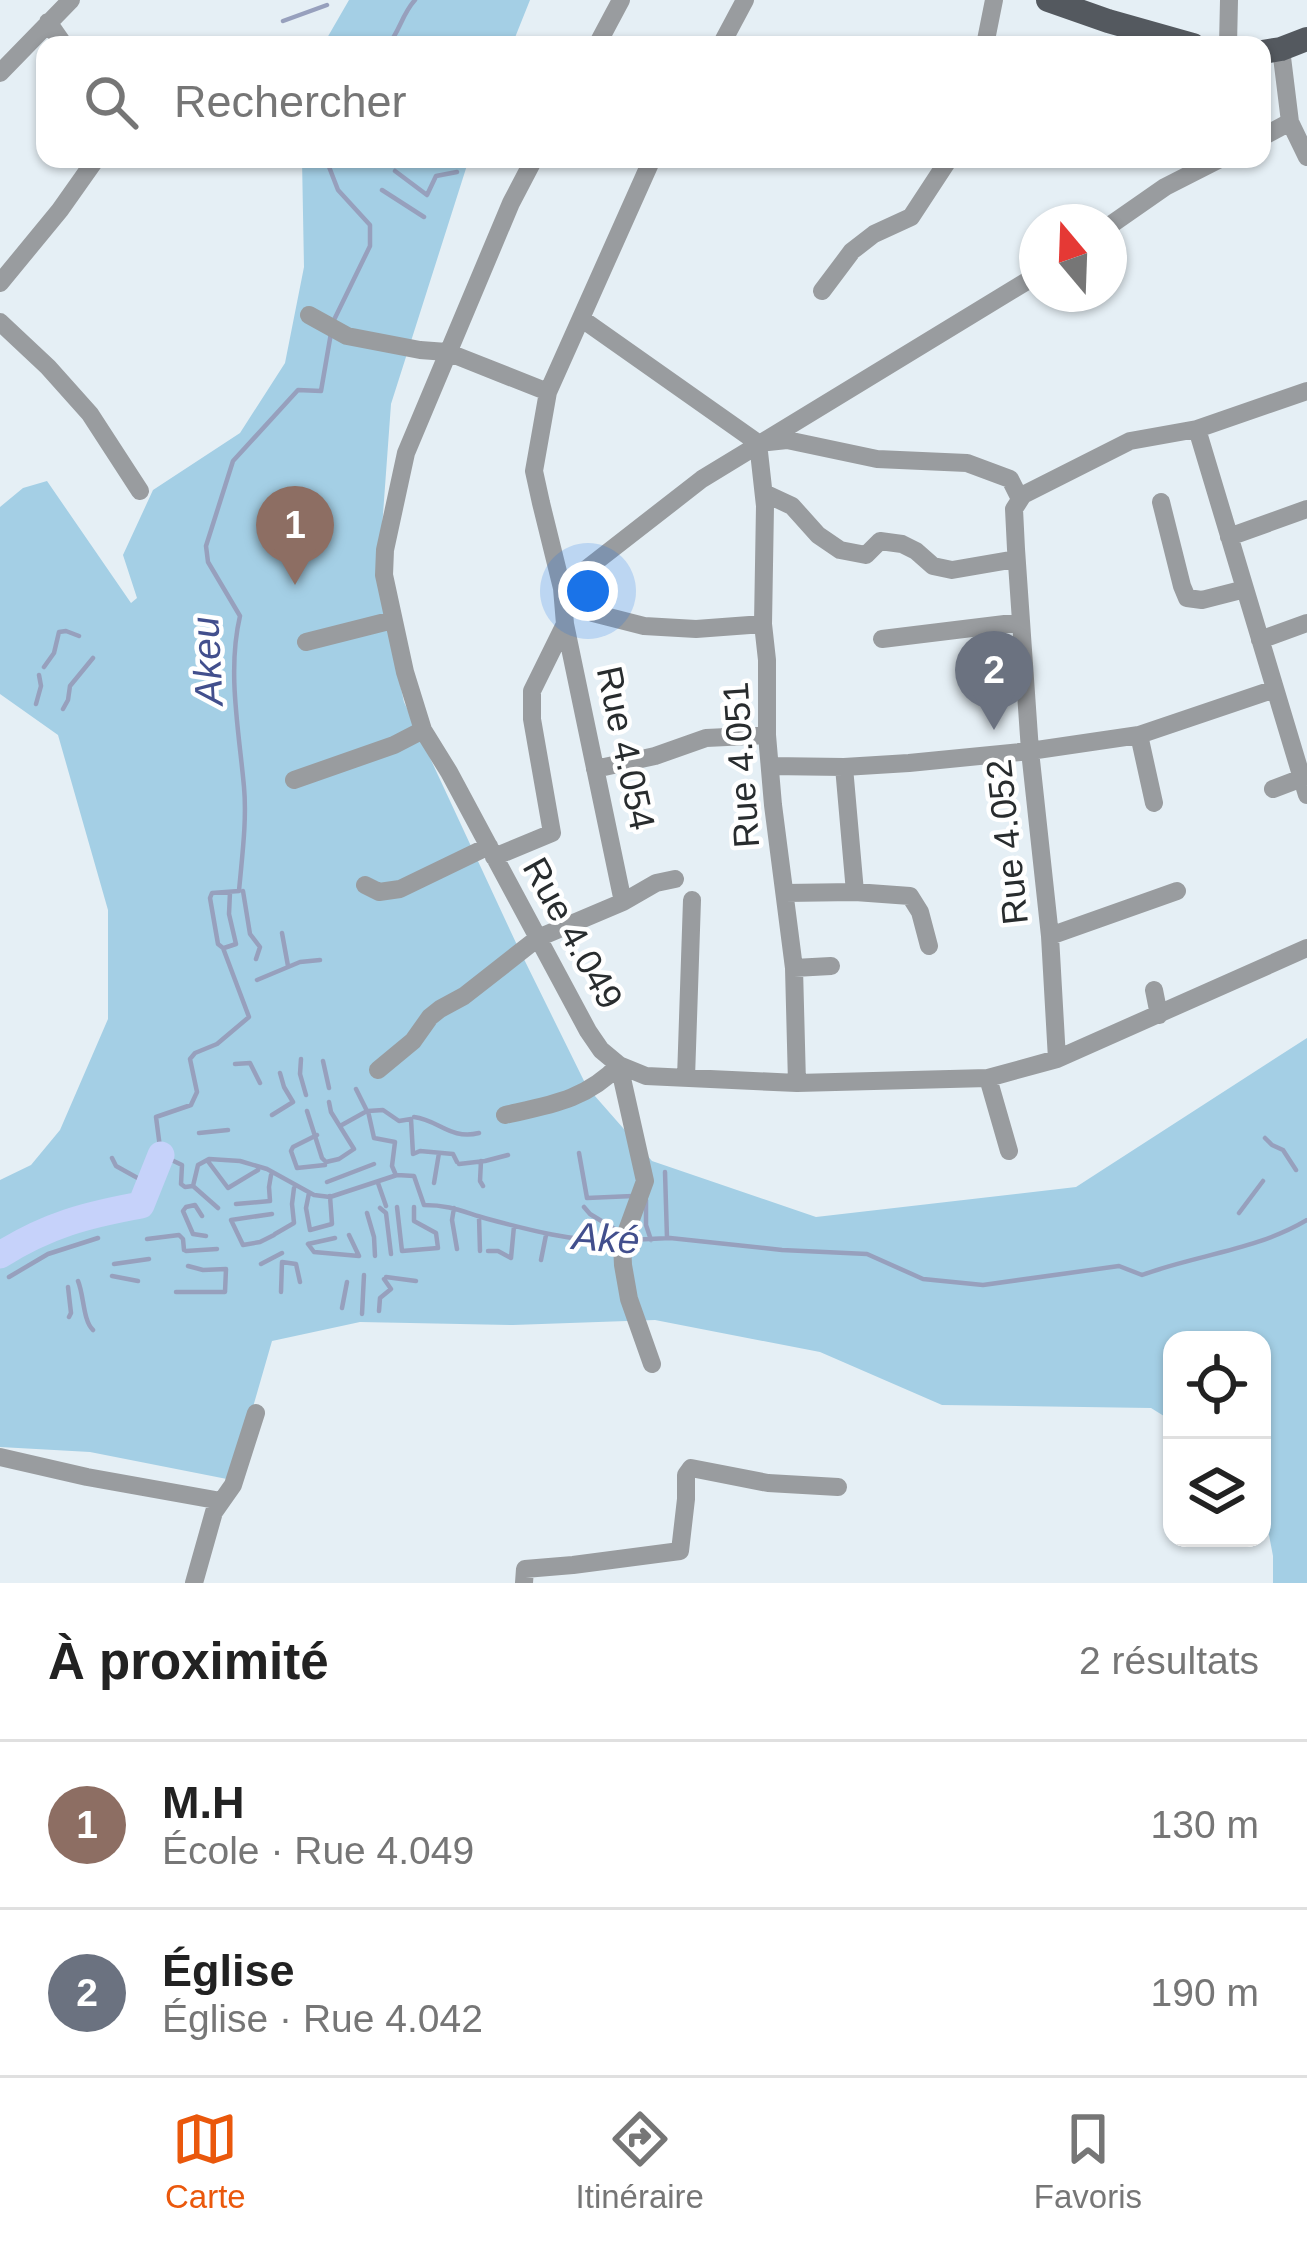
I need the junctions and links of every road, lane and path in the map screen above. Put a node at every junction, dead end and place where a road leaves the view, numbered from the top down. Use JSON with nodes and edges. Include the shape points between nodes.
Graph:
{"nodes":[{"id":1,"x":70,"y":0,"type":"edge"},
{"id":2,"x":621,"y":0,"type":"edge"},
{"id":3,"x":745,"y":0,"type":"edge"},
{"id":4,"x":994,"y":0,"type":"edge"},
{"id":5,"x":1048,"y":0,"type":"edge"},
{"id":6,"x":1229,"y":0,"type":"edge"},
{"id":7,"x":1106,"y":11,"type":"edge"},
{"id":8,"x":48,"y":22,"type":"junction"},
{"id":9,"x":58,"y":36,"type":"edge"},
{"id":10,"x":602,"y":36,"type":"edge"},
{"id":11,"x":726,"y":36,"type":"edge"},
{"id":12,"x":987,"y":36,"type":"edge"},
{"id":13,"x":1170,"y":36,"type":"edge"},
{"id":14,"x":1228,"y":36,"type":"edge"},
{"id":15,"x":1307,"y":39,"type":"edge"},
{"id":16,"x":1272,"y":50,"type":"edge"},
{"id":17,"x":0,"y":73,"type":"edge"},
{"id":18,"x":1291,"y":122,"type":"junction"},
{"id":19,"x":1271,"y":132,"type":"edge"},
{"id":20,"x":1307,"y":157,"type":"edge"},
{"id":21,"x":90,"y":168,"type":"edge"},
{"id":22,"x":529,"y":168,"type":"edge"},
{"id":23,"x":648,"y":168,"type":"edge"},
{"id":24,"x":944,"y":168,"type":"edge"},
{"id":25,"x":1203,"y":168,"type":"edge"},
{"id":26,"x":1127,"y":214,"type":"edge"},
{"id":27,"x":0,"y":283,"type":"edge"},
{"id":28,"x":1019,"y":286,"type":"edge"},
{"id":29,"x":822,"y":291,"type":"dead end"},
{"id":30,"x":309,"y":315,"type":"dead end"},
{"id":31,"x":582,"y":319,"type":"junction"},
{"id":32,"x":0,"y":322,"type":"edge"},
{"id":33,"x":447,"y":352,"type":"junction"},
{"id":34,"x":1307,"y":391,"type":"edge"},
{"id":35,"x":548,"y":392,"type":"junction"},
{"id":36,"x":1197,"y":429,"type":"junction"},
{"id":37,"x":758,"y":443,"type":"junction"},
{"id":38,"x":140,"y":491,"type":"dead end"},
{"id":39,"x":764,"y":493,"type":"junction"},
{"id":40,"x":1019,"y":497,"type":"junction"},
{"id":41,"x":1161,"y":502,"type":"dead end"},
{"id":42,"x":1307,"y":509,"type":"edge"},
{"id":43,"x":1229,"y":537,"type":"junction"},
{"id":44,"x":1016,"y":559,"type":"junction"},
{"id":45,"x":562,"y":588,"type":"junction"},
{"id":46,"x":1245,"y":589,"type":"junction"},
{"id":47,"x":393,"y":620,"type":"junction"},
{"id":48,"x":1021,"y":622,"type":"junction"},
{"id":49,"x":1307,"y":623,"type":"edge"},
{"id":50,"x":565,"y":624,"type":"junction"},
{"id":51,"x":763,"y":624,"type":"junction"},
{"id":52,"x":882,"y":639,"type":"dead end"},
{"id":53,"x":1261,"y":640,"type":"junction"},
{"id":54,"x":306,"y":642,"type":"dead end"},
{"id":55,"x":1275,"y":688,"type":"junction"},
{"id":56,"x":423,"y":730,"type":"junction"},
{"id":57,"x":767,"y":735,"type":"junction"},
{"id":58,"x":1139,"y":735,"type":"junction"},
{"id":59,"x":1030,"y":751,"type":"junction"},
{"id":60,"x":770,"y":766,"type":"junction"},
{"id":61,"x":844,"y":767,"type":"junction"},
{"id":62,"x":596,"y":769,"type":"junction"},
{"id":63,"x":295,"y":780,"type":"dead end"},
{"id":64,"x":1274,"y":789,"type":"dead end"},
{"id":65,"x":1306,"y":790,"type":"edge"},
{"id":66,"x":1154,"y":803,"type":"dead end"},
{"id":67,"x":491,"y":852,"type":"junction"},
{"id":68,"x":675,"y":879,"type":"dead end"},
{"id":69,"x":364,"y":885,"type":"dead end"},
{"id":70,"x":1177,"y":891,"type":"dead end"},
{"id":71,"x":855,"y":892,"type":"junction"},
{"id":72,"x":785,"y":893,"type":"junction"},
{"id":73,"x":692,"y":900,"type":"dead end"},
{"id":74,"x":623,"y":902,"type":"junction"},
{"id":75,"x":1050,"y":936,"type":"junction"},
{"id":76,"x":538,"y":938,"type":"junction"},
{"id":77,"x":928,"y":946,"type":"dead end"},
{"id":78,"x":1307,"y":948,"type":"edge"},
{"id":79,"x":831,"y":966,"type":"dead end"},
{"id":80,"x":794,"y":968,"type":"junction"},
{"id":81,"x":1154,"y":990,"type":"dead end"},
{"id":82,"x":1160,"y":1016,"type":"junction"},
{"id":83,"x":1057,"y":1059,"type":"junction"},
{"id":84,"x":619,"y":1065,"type":"junction"},
{"id":85,"x":378,"y":1070,"type":"dead end"},
{"id":86,"x":686,"y":1078,"type":"junction"},
{"id":87,"x":988,"y":1078,"type":"junction"},
{"id":88,"x":797,"y":1083,"type":"junction"},
{"id":89,"x":505,"y":1115,"type":"dead end"},
{"id":90,"x":1009,"y":1151,"type":"dead end"},
{"id":91,"x":652,"y":1364,"type":"dead end"},
{"id":92,"x":256,"y":1413,"type":"dead end"},
{"id":93,"x":0,"y":1456,"type":"edge"},
{"id":94,"x":838,"y":1487,"type":"dead end"},
{"id":95,"x":221,"y":1502,"type":"junction"},
{"id":96,"x":194,"y":1583,"type":"edge"},
{"id":97,"x":524,"y":1583,"type":"edge"}],
"edges":[{"from":1,"to":8,"type":"street"},
{"from":2,"to":10,"type":"street"},
{"from":3,"to":11,"type":"street"},
{"from":4,"to":12,"type":"street"},
{"from":5,"to":7,"type":"main road"},
{"from":6,"to":14,"type":"street"},
{"from":7,"to":13,"type":"main road"},
{"from":8,"to":9,"type":"street"},
{"from":8,"to":17,"type":"street"},
{"from":15,"to":16,"type":"main road"},
{"from":16,"to":18,"type":"street"},
{"from":18,"to":19,"type":"street"},
{"from":18,"to":20,"type":"street"},
{"from":21,"to":27,"type":"street"},
{"from":22,"to":33,"type":"street","name":"Rue 4.049"},
{"from":23,"to":31,"type":"street","name":"Rue 4.054"},
{"from":24,"to":29,"type":"street","via":[[911,217],[852,251]]},
{"from":25,"to":26,"type":"street"},
{"from":28,"to":37,"type":"street"},
{"from":30,"to":33,"type":"street","via":[[347,336]]},
{"from":31,"to":35,"type":"street","name":"Rue 4.054"},
{"from":31,"to":37,"type":"street"},
{"from":32,"to":38,"type":"street","via":[[90,414]]},
{"from":33,"to":35,"type":"street"},
{"from":33,"to":47,"type":"street","name":"Rue 4.049","via":[[406,453],[391,518],[384,575]]},
{"from":34,"to":36,"type":"street"},
{"from":35,"to":45,"type":"street","name":"Rue 4.054","via":[[534,471]]},
{"from":36,"to":40,"type":"street","via":[[1130,441]]},
{"from":36,"to":43,"type":"street"},
{"from":37,"to":39,"type":"street","name":"Rue 4.051"},
{"from":37,"to":40,"type":"street","via":[[968,463],[1010,479]]},
{"from":37,"to":45,"type":"street"},
{"from":39,"to":44,"type":"street","via":[[792,506],[840,550],[866,555],[880,542],[902,544],[952,570]]},
{"from":39,"to":51,"type":"street","name":"Rue 4.051"},
{"from":40,"to":44,"type":"street","name":"Rue 4.052"},
{"from":41,"to":46,"type":"street","via":[[1187,598]]},
{"from":42,"to":43,"type":"street"},
{"from":43,"to":46,"type":"street"},
{"from":44,"to":48,"type":"street","name":"Rue 4.052"},
{"from":45,"to":50,"type":"street","name":"Rue 4.054"},
{"from":45,"to":51,"type":"street","via":[[593,613],[644,626]]},
{"from":46,"to":53,"type":"street"},
{"from":47,"to":54,"type":"street"},
{"from":47,"to":56,"type":"street","name":"Rue 4.049"},
{"from":48,"to":52,"type":"street"},
{"from":48,"to":59,"type":"street","name":"Rue 4.052"},
{"from":49,"to":53,"type":"street"},
{"from":50,"to":62,"type":"street","name":"Rue 4.054"},
{"from":50,"to":67,"type":"street","via":[[532,691],[552,833]]},
{"from":51,"to":57,"type":"street","name":"Rue 4.051"},
{"from":53,"to":55,"type":"street"},
{"from":55,"to":58,"type":"street"},
{"from":55,"to":65,"type":"street"},
{"from":56,"to":63,"type":"street"},
{"from":56,"to":67,"type":"street","name":"Rue 4.049"},
{"from":57,"to":60,"type":"street","name":"Rue 4.051"},
{"from":57,"to":62,"type":"street","via":[[706,738]]},
{"from":58,"to":59,"type":"street"},
{"from":58,"to":66,"type":"street"},
{"from":59,"to":61,"type":"street"},
{"from":59,"to":75,"type":"street","name":"Rue 4.052"},
{"from":60,"to":61,"type":"street"},
{"from":60,"to":72,"type":"street","name":"Rue 4.051"},
{"from":61,"to":71,"type":"street"},
{"from":62,"to":74,"type":"street","name":"Rue 4.054"},
{"from":64,"to":65,"type":"street"},
{"from":67,"to":69,"type":"street","via":[[388,892]]},
{"from":67,"to":76,"type":"street","name":"Rue 4.049"},
{"from":68,"to":74,"type":"street"},
{"from":70,"to":75,"type":"street"},
{"from":71,"to":72,"type":"street"},
{"from":71,"to":77,"type":"street","via":[[910,896]]},
{"from":72,"to":80,"type":"street","name":"Rue 4.051"},
{"from":73,"to":86,"type":"street"},
{"from":74,"to":76,"type":"street"},
{"from":75,"to":83,"type":"street","name":"Rue 4.052"},
{"from":76,"to":84,"type":"street","name":"Rue 4.049","via":[[588,1031]]},
{"from":76,"to":85,"type":"street","via":[[440,1009]]},
{"from":78,"to":82,"type":"street"},
{"from":79,"to":80,"type":"street"},
{"from":80,"to":88,"type":"street","name":"Rue 4.051"},
{"from":81,"to":82,"type":"street"},
{"from":82,"to":83,"type":"street"},
{"from":83,"to":87,"type":"street"},
{"from":84,"to":86,"type":"street"},
{"from":84,"to":89,"type":"street","via":[[575,1097]]},
{"from":84,"to":91,"type":"street","via":[[645,1181],[622,1244],[623,1264]]},
{"from":86,"to":88,"type":"street"},
{"from":87,"to":88,"type":"street"},
{"from":87,"to":90,"type":"street"},
{"from":92,"to":95,"type":"street"},
{"from":93,"to":95,"type":"street"},
{"from":94,"to":97,"type":"street","via":[[692,1468],[680,1551],[525,1569]]},
{"from":95,"to":96,"type":"street"}]}
